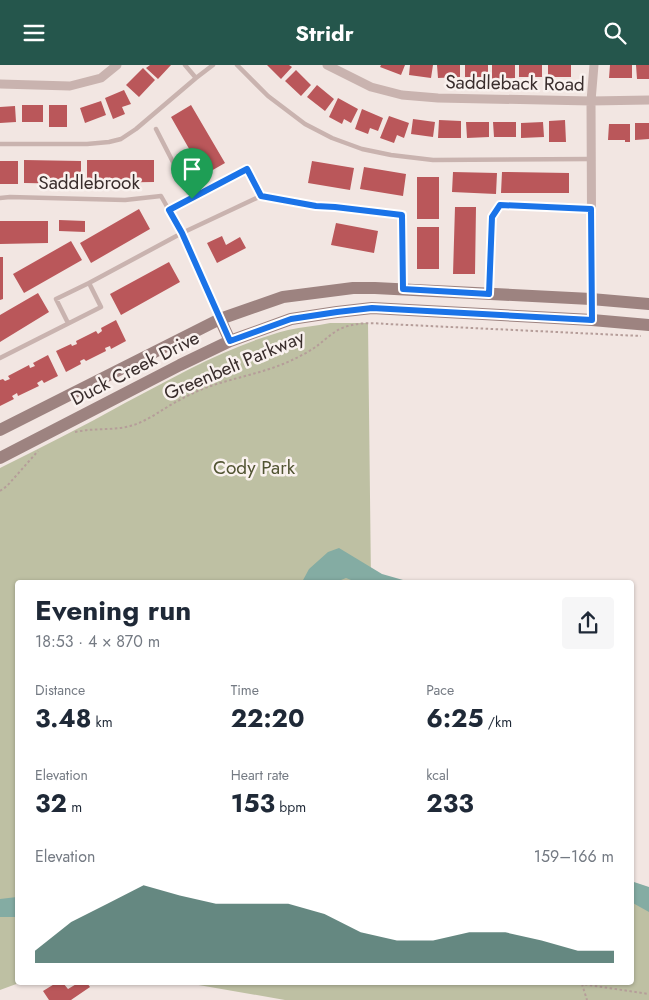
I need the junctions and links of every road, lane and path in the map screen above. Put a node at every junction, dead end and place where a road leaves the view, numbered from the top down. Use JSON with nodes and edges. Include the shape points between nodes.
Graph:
{"nodes":[{"id":1,"x":117,"y":65,"type":"edge"},
{"id":2,"x":185,"y":65,"type":"edge"},
{"id":3,"x":213,"y":65,"type":"edge"},
{"id":4,"x":237,"y":65,"type":"edge"},
{"id":5,"x":327,"y":65,"type":"edge"},
{"id":6,"x":594,"y":65,"type":"edge"},
{"id":7,"x":196,"y":78,"type":"junction"},
{"id":8,"x":0,"y":84,"type":"edge"},
{"id":9,"x":649,"y":100,"type":"edge"},
{"id":10,"x":591,"y":101,"type":"junction"},
{"id":11,"x":156,"y":129,"type":"dead end"},
{"id":12,"x":0,"y":145,"type":"edge"},
{"id":13,"x":591,"y":159,"type":"junction"},
{"id":14,"x":261,"y":196,"type":"junction"},
{"id":15,"x":0,"y":199,"type":"edge"},
{"id":16,"x":192,"y":199,"type":"junction"},
{"id":17,"x":591,"y":209,"type":"junction"},
{"id":18,"x":169,"y":210,"type":"junction"},
{"id":19,"x":182,"y":233,"type":"junction"},
{"id":20,"x":89,"y":283,"type":"junction"},
{"id":21,"x":403,"y":289,"type":"junction"},
{"id":22,"x":489,"y":294,"type":"junction"},
{"id":23,"x":591,"y":299,"type":"junction"},
{"id":24,"x":649,"y":303,"type":"edge"},
{"id":25,"x":404,"y":310,"type":"junction"},
{"id":26,"x":220,"y":319,"type":"junction"},
{"id":27,"x":592,"y":320,"type":"junction"},
{"id":28,"x":68,"y":323,"type":"junction"},
{"id":29,"x":649,"y":325,"type":"edge"},
{"id":30,"x":649,"y":337,"type":"edge"},
{"id":31,"x":230,"y":341,"type":"junction"},
{"id":32,"x":0,"y":357,"type":"edge"},
{"id":33,"x":0,"y":430,"type":"edge"},
{"id":34,"x":71,"y":433,"type":"dead end"},
{"id":35,"x":42,"y":449,"type":"dead end"},
{"id":36,"x":0,"y":458,"type":"edge"},
{"id":37,"x":0,"y":491,"type":"edge"},
{"id":38,"x":582,"y":985,"type":"edge"},
{"id":39,"x":591,"y":985,"type":"edge"},
{"id":40,"x":649,"y":994,"type":"edge"},
{"id":41,"x":587,"y":1000,"type":"edge"}],
"edges":[{"from":1,"to":8,"type":"street","via":[[102,78],[70,86]]},
{"from":2,"to":7,"type":"lane"},
{"from":3,"to":7,"type":"lane"},
{"from":4,"to":13,"type":"lane","via":[[268,96],[306,124],[362,149],[433,160]]},
{"from":5,"to":10,"type":"street","name":"Saddleback Road","via":[[371,87],[402,95]]},
{"from":6,"to":10,"type":"street"},
{"from":7,"to":12,"type":"lane","via":[[121,139],[87,144]]},
{"from":9,"to":10,"type":"street","name":"Saddleback Road"},
{"from":10,"to":13,"type":"street"},
{"from":11,"to":16,"type":"lane"},
{"from":13,"to":17,"type":"street"},
{"from":14,"to":16,"type":"lane","via":[[247,169]]},
{"from":14,"to":19,"type":"lane"},
{"from":14,"to":21,"type":"lane","via":[[316,206],[402,215]]},
{"from":15,"to":18,"type":"lane","name":"Saddlebrook","via":[[125,200],[161,196]]},
{"from":16,"to":18,"type":"lane"},
{"from":17,"to":22,"type":"lane","via":[[500,205],[492,217]]},
{"from":17,"to":23,"type":"street"},
{"from":18,"to":19,"type":"lane","name":"Saddlebrook"},
{"from":19,"to":20,"type":"lane"},
{"from":19,"to":26,"type":"lane","name":"Saddlebrook"},
{"from":20,"to":28,"type":"lane","via":[[101,307]]},
{"from":20,"to":28,"type":"lane","via":[[56,299]]},
{"from":21,"to":22,"type":"main road","name":"Duck Creek Drive"},
{"from":21,"to":25,"type":"main road"},
{"from":21,"to":26,"type":"main road","name":"Duck Creek Drive","via":[[353,288],[283,297]]},
{"from":22,"to":23,"type":"main road","name":"Duck Creek Drive"},
{"from":23,"to":24,"type":"main road","name":"Duck Creek Drive"},
{"from":23,"to":27,"type":"street"},
{"from":25,"to":27,"type":"main road","name":"Duck Creek Drive"},
{"from":25,"to":31,"type":"main road","name":"Duck Creek Drive","via":[[372,308],[291,319]]},
{"from":26,"to":31,"type":"main road"},
{"from":26,"to":33,"type":"main road","name":"Duck Creek Drive"},
{"from":27,"to":29,"type":"main road","name":"Duck Creek Drive"},
{"from":28,"to":32,"type":"lane"},
{"from":30,"to":34,"type":"path","name":"Greenbelt Parkway","via":[[387,323],[350,325],[282,365],[197,391],[141,423],[117,429]]},
{"from":31,"to":36,"type":"main road","name":"Duck Creek Drive"},
{"from":35,"to":37,"type":"path"},
{"from":38,"to":41,"type":"path"},
{"from":39,"to":40,"type":"path"}]}
